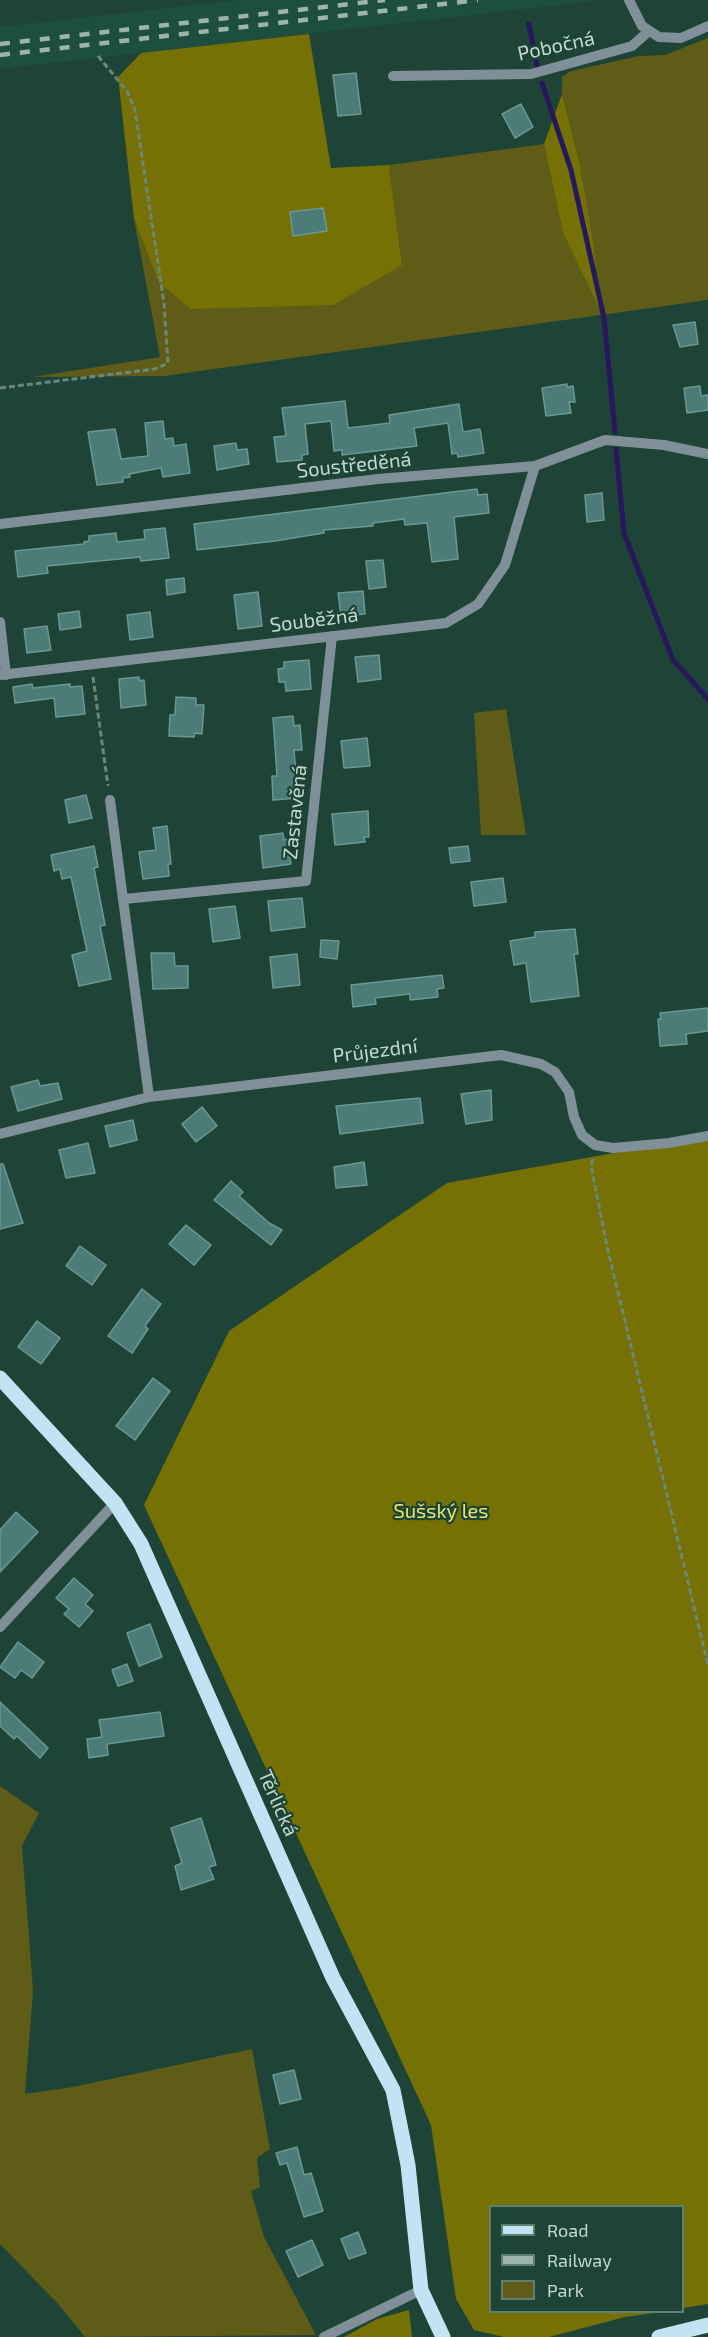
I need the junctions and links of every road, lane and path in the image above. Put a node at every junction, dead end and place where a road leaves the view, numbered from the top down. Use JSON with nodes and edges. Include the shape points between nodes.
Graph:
{"nodes":[{"id":1,"x":629,"y":0,"type":"edge"},
{"id":2,"x":708,"y":26,"type":"edge"},
{"id":3,"x":649,"y":31,"type":"junction"},
{"id":4,"x":98,"y":56,"type":"dead end"},
{"id":5,"x":393,"y":76,"type":"dead end"},
{"id":6,"x":0,"y":388,"type":"edge"},
{"id":7,"x":708,"y":454,"type":"edge"},
{"id":8,"x":535,"y":466,"type":"junction"},
{"id":9,"x":0,"y":524,"type":"edge"},
{"id":10,"x":0,"y":622,"type":"edge"},
{"id":11,"x":332,"y":636,"type":"junction"},
{"id":12,"x":91,"y":664,"type":"junction"},
{"id":13,"x":3,"y":675,"type":"edge"},
{"id":14,"x":110,"y":800,"type":"joint"},
{"id":15,"x":124,"y":899,"type":"junction"},
{"id":16,"x":149,"y":1097,"type":"junction"},
{"id":17,"x":0,"y":1134,"type":"edge"},
{"id":18,"x":708,"y":1136,"type":"edge"},
{"id":19,"x":596,"y":1146,"type":"junction"},
{"id":20,"x":0,"y":1378,"type":"edge"},
{"id":21,"x":115,"y":1503,"type":"junction"},
{"id":22,"x":0,"y":1627,"type":"edge"},
{"id":23,"x":708,"y":1665,"type":"edge"},
{"id":24,"x":421,"y":2290,"type":"junction"},
{"id":25,"x":708,"y":2325,"type":"edge"},
{"id":26,"x":324,"y":2337,"type":"edge"},
{"id":27,"x":443,"y":2337,"type":"edge"},
{"id":28,"x":659,"y":2337,"type":"edge"}],
"edges":[{"from":1,"to":3,"type":"street","via":[[633,12]]},
{"from":2,"to":3,"type":"street","via":[[681,38],[659,37]]},
{"from":3,"to":5,"type":"street","name":"Pobočná","via":[[632,46],[531,74]]},
{"from":4,"to":6,"type":"path","via":[[127,91],[135,110],[164,303],[168,363],[155,369]]},
{"from":7,"to":8,"type":"street","name":"Soustředěná","via":[[605,440]]},
{"from":8,"to":9,"type":"street","name":"Soustředěná","via":[[378,479]]},
{"from":8,"to":11,"type":"street","name":"Souběžná","via":[[505,566],[478,604],[446,623]]},
{"from":10,"to":13,"type":"street"},
{"from":11,"to":12,"type":"street","name":"Souběžná"},
{"from":11,"to":15,"type":"street","name":"Zastavěná","via":[[306,881]]},
{"from":12,"to":13,"type":"street","name":"Souběžná"},
{"from":12,"to":14,"type":"path"},
{"from":14,"to":15,"type":"street"},
{"from":15,"to":16,"type":"street"},
{"from":16,"to":17,"type":"street","name":"Průjezdní"},
{"from":16,"to":19,"type":"street","name":"Průjezdní","via":[[501,1055],[541,1064],[555,1072],[568,1092],[582,1135]]},
{"from":18,"to":19,"type":"street","via":[[669,1143]]},
{"from":19,"to":23,"type":"path","via":[[591,1166],[608,1251]]},
{"from":20,"to":21,"type":"main road","name":"Těrlická"},
{"from":21,"to":22,"type":"street"},
{"from":21,"to":24,"type":"main road","name":"Těrlická","via":[[141,1545],[333,1978],[393,2090],[407,2154]]},
{"from":24,"to":26,"type":"street"},
{"from":24,"to":27,"type":"main road","name":"Těrlická"},
{"from":25,"to":28,"type":"main road"}]}
